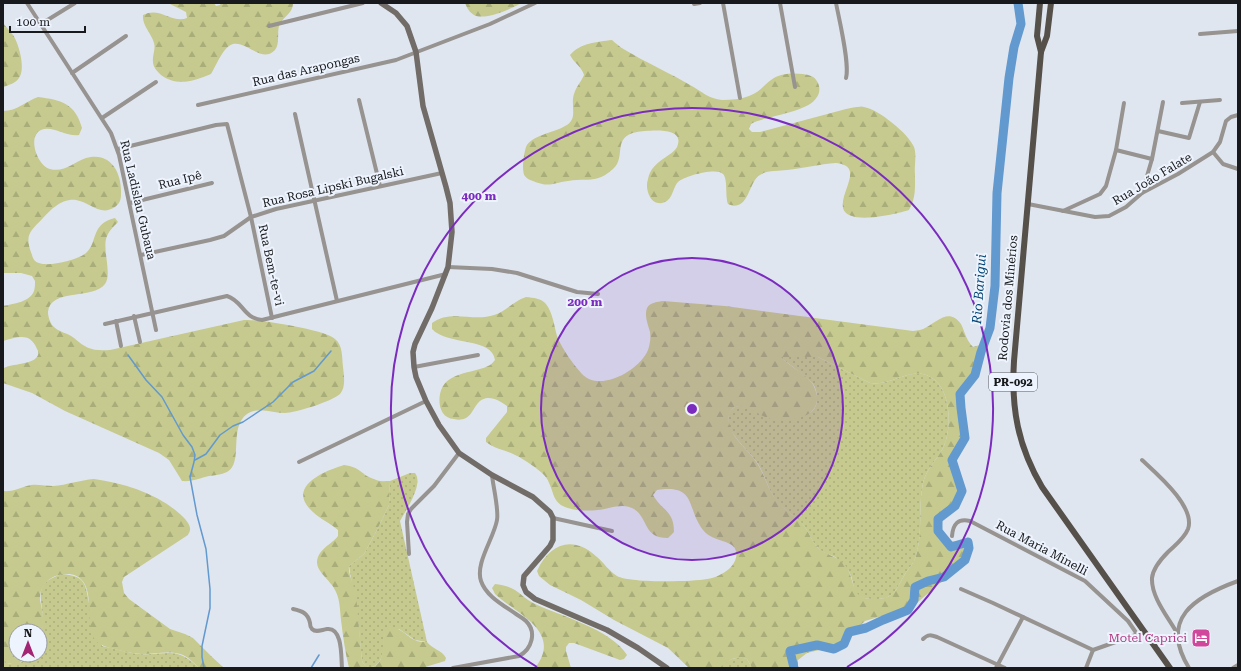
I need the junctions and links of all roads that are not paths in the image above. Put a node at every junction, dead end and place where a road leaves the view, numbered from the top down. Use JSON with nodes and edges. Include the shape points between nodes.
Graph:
{"nodes":[{"id":1,"x":27,"y":3,"type":"edge"},
{"id":2,"x":75,"y":3,"type":"edge"},
{"id":3,"x":363,"y":3,"type":"edge"},
{"id":4,"x":381,"y":3,"type":"edge"},
{"id":5,"x":535,"y":3,"type":"edge"},
{"id":6,"x":700,"y":3,"type":"edge"},
{"id":7,"x":723,"y":3,"type":"edge"},
{"id":8,"x":780,"y":3,"type":"edge"},
{"id":9,"x":836,"y":3,"type":"edge"},
{"id":10,"x":1040,"y":3,"type":"edge"},
{"id":11,"x":1051,"y":3,"type":"edge"},
{"id":12,"x":694,"y":4,"type":"dead end"},
{"id":13,"x":41,"y":24,"type":"junction"},
{"id":14,"x":269,"y":26,"type":"dead end"},
{"id":15,"x":1238,"y":30,"type":"edge"},
{"id":16,"x":1200,"y":34,"type":"dead end"},
{"id":17,"x":126,"y":36,"type":"dead end"},
{"id":18,"x":416,"y":52,"type":"junction"},
{"id":19,"x":1042,"y":52,"type":"junction"},
{"id":20,"x":72,"y":73,"type":"junction"},
{"id":21,"x":846,"y":78,"type":"dead end"},
{"id":22,"x":156,"y":82,"type":"dead end"},
{"id":23,"x":795,"y":87,"type":"dead end"},
{"id":24,"x":740,"y":98,"type":"dead end"},
{"id":25,"x":359,"y":100,"type":"dead end"},
{"id":26,"x":1220,"y":100,"type":"dead end"},
{"id":27,"x":1163,"y":102,"type":"dead end"},
{"id":28,"x":1200,"y":102,"type":"junction"},
{"id":29,"x":1124,"y":103,"type":"dead end"},
{"id":30,"x":1182,"y":103,"type":"dead end"},
{"id":31,"x":198,"y":105,"type":"dead end"},
{"id":32,"x":295,"y":114,"type":"dead end"},
{"id":33,"x":1238,"y":115,"type":"edge"},
{"id":34,"x":102,"y":118,"type":"junction"},
{"id":35,"x":1158,"y":131,"type":"junction"},
{"id":36,"x":118,"y":149,"type":"junction"},
{"id":37,"x":1116,"y":150,"type":"junction"},
{"id":38,"x":1213,"y":152,"type":"junction"},
{"id":39,"x":1152,"y":159,"type":"junction"},
{"id":40,"x":1238,"y":169,"type":"edge"},
{"id":41,"x":442,"y":172,"type":"junction"},
{"id":42,"x":212,"y":183,"type":"dead end"},
{"id":43,"x":380,"y":186,"type":"junction"},
{"id":44,"x":1142,"y":193,"type":"junction"},
{"id":45,"x":313,"y":201,"type":"junction"},
{"id":46,"x":130,"y":203,"type":"junction"},
{"id":47,"x":1028,"y":204,"type":"junction"},
{"id":48,"x":1062,"y":211,"type":"junction"},
{"id":49,"x":251,"y":217,"type":"junction"},
{"id":50,"x":141,"y":256,"type":"junction"},
{"id":51,"x":448,"y":267,"type":"junction"},
{"id":52,"x":446,"y":274,"type":"junction"},
{"id":53,"x":598,"y":294,"type":"dead end"},
{"id":54,"x":337,"y":301,"type":"junction"},
{"id":55,"x":152,"y":312,"type":"junction"},
{"id":56,"x":134,"y":316,"type":"junction"},
{"id":57,"x":272,"y":318,"type":"junction"},
{"id":58,"x":116,"y":321,"type":"junction"},
{"id":59,"x":104,"y":324,"type":"dead end"},
{"id":60,"x":156,"y":330,"type":"dead end"},
{"id":61,"x":140,"y":342,"type":"dead end"},
{"id":62,"x":121,"y":346,"type":"dead end"},
{"id":63,"x":478,"y":355,"type":"dead end"},
{"id":64,"x":414,"y":367,"type":"junction"},
{"id":65,"x":426,"y":401,"type":"junction"},
{"id":66,"x":460,"y":453,"type":"junction"},
{"id":67,"x":1142,"y":460,"type":"dead end"},
{"id":68,"x":299,"y":462,"type":"dead end"},
{"id":69,"x":492,"y":474,"type":"junction"},
{"id":70,"x":553,"y":518,"type":"junction"},
{"id":71,"x":612,"y":531,"type":"dead end"},
{"id":72,"x":952,"y":536,"type":"dead end"},
{"id":73,"x":409,"y":554,"type":"dead end"},
{"id":74,"x":1238,"y":581,"type":"edge"},
{"id":75,"x":961,"y":589,"type":"dead end"},
{"id":76,"x":293,"y":609,"type":"dead end"},
{"id":77,"x":1024,"y":617,"type":"junction"},
{"id":78,"x":1144,"y":632,"type":"junction"},
{"id":79,"x":1177,"y":633,"type":"junction"},
{"id":80,"x":1137,"y":634,"type":"junction"},
{"id":81,"x":923,"y":639,"type":"dead end"},
{"id":82,"x":1093,"y":650,"type":"junction"},
{"id":83,"x":1238,"y":665,"type":"edge"},
{"id":84,"x":997,"y":666,"type":"edge"},
{"id":85,"x":342,"y":668,"type":"edge"},
{"id":86,"x":453,"y":668,"type":"edge"},
{"id":87,"x":667,"y":668,"type":"edge"},
{"id":88,"x":1005,"y":668,"type":"edge"},
{"id":89,"x":1086,"y":668,"type":"edge"},
{"id":90,"x":1170,"y":668,"type":"edge"},
{"id":91,"x":1189,"y":668,"type":"edge"},
{"id":92,"x":1233,"y":668,"type":"edge"}],
"edges":[{"from":1,"to":13,"type":"street","name":"Rua Ladislau Gubaua"},
{"from":2,"to":13,"type":"street"},
{"from":3,"to":14,"type":"street"},
{"from":4,"to":18,"type":"main road","via":[[396,13],[407,26]]},
{"from":5,"to":18,"type":"street","name":"Rua das Arapongas","via":[[490,24]]},
{"from":6,"to":12,"type":"street"},
{"from":7,"to":24,"type":"street"},
{"from":8,"to":23,"type":"street"},
{"from":9,"to":21,"type":"street"},
{"from":10,"to":19,"type":"main road","name":"Rodovia dos Minérios","number":"PR-092","via":[[1037,36]]},
{"from":11,"to":19,"type":"main road","name":"Rodovia dos Minérios","number":"PR-092","via":[[1047,36]]},
{"from":13,"to":20,"type":"street","name":"Rua Ladislau Gubaua"},
{"from":15,"to":16,"type":"street"},
{"from":17,"to":20,"type":"street"},
{"from":18,"to":31,"type":"street","name":"Rua das Arapongas","via":[[396,60]]},
{"from":18,"to":41,"type":"main road","via":[[423,106]]},
{"from":19,"to":47,"type":"main road","name":"Rodovia dos Minérios","number":"PR-092"},
{"from":20,"to":34,"type":"street","name":"Rua Ladislau Gubaua"},
{"from":22,"to":34,"type":"street"},
{"from":25,"to":43,"type":"street"},
{"from":26,"to":28,"type":"street"},
{"from":27,"to":35,"type":"street"},
{"from":28,"to":30,"type":"street"},
{"from":28,"to":35,"type":"street","via":[[1189,138]]},
{"from":29,"to":37,"type":"street"},
{"from":32,"to":45,"type":"street"},
{"from":33,"to":38,"type":"street","via":[[1226,120],[1220,142]]},
{"from":34,"to":36,"type":"street","name":"Rua Ladislau Gubaua"},
{"from":35,"to":39,"type":"street"},
{"from":36,"to":46,"type":"street","name":"Rua Ladislau Gubaua"},
{"from":36,"to":49,"type":"street","name":"Rua Bem-te-vi","via":[[227,124]]},
{"from":37,"to":39,"type":"street"},
{"from":37,"to":48,"type":"street","via":[[1103,191]]},
{"from":38,"to":40,"type":"street","via":[[1223,164]]},
{"from":38,"to":44,"type":"street","name":"Rua João Falate"},
{"from":39,"to":44,"type":"street"},
{"from":41,"to":43,"type":"street","name":"Rua Rosa Lipski Bugalski"},
{"from":41,"to":51,"type":"main road","via":[[450,203],[452,232]]},
{"from":42,"to":46,"type":"street","name":"Rua Ipê"},
{"from":43,"to":45,"type":"street","name":"Rua Rosa Lipski Bugalski"},
{"from":44,"to":48,"type":"street","name":"Rua João Falate","via":[[1126,207],[1104,217]]},
{"from":45,"to":49,"type":"street","name":"Rua Rosa Lipski Bugalski"},
{"from":45,"to":54,"type":"street"},
{"from":46,"to":50,"type":"street","name":"Rua Ladislau Gubaua"},
{"from":47,"to":48,"type":"street","name":"Rua João Falate"},
{"from":47,"to":78,"type":"main road","name":"Rodovia dos Minérios","number":"PR-092","via":[[1013,382],[1014,411],[1021,441],[1027,459],[1042,487]]},
{"from":49,"to":50,"type":"street","name":"Rua Rosa Lipski Bugalski","via":[[224,236]]},
{"from":49,"to":57,"type":"street","name":"Rua Bem-te-vi"},
{"from":50,"to":55,"type":"street","name":"Rua Ladislau Gubaua"},
{"from":51,"to":52,"type":"main road"},
{"from":51,"to":53,"type":"street","via":[[492,268],[517,272],[577,292]]},
{"from":52,"to":54,"type":"street"},
{"from":52,"to":64,"type":"main road","via":[[415,344]]},
{"from":54,"to":57,"type":"street"},
{"from":55,"to":56,"type":"street"},
{"from":55,"to":57,"type":"street","via":[[227,296],[234,298],[246,314],[254,319]]},
{"from":55,"to":60,"type":"street","name":"Rua Ladislau Gubaua"},
{"from":56,"to":58,"type":"street"},
{"from":56,"to":61,"type":"street"},
{"from":58,"to":59,"type":"street"},
{"from":58,"to":62,"type":"street"},
{"from":63,"to":64,"type":"street"},
{"from":64,"to":65,"type":"main road"},
{"from":65,"to":66,"type":"main road"},
{"from":65,"to":68,"type":"street"},
{"from":66,"to":69,"type":"main road"},
{"from":66,"to":73,"type":"street","via":[[408,514]]},
{"from":67,"to":79,"type":"street","via":[[1175,492],[1188,518],[1186,534],[1163,556],[1152,576],[1156,596]]},
{"from":69,"to":70,"type":"main road","via":[[533,497]]},
{"from":69,"to":86,"type":"street","via":[[498,518],[481,562],[481,582],[489,594],[526,621],[532,631],[532,642],[526,652],[519,656]]},
{"from":70,"to":71,"type":"street"},
{"from":70,"to":87,"type":"main road","via":[[553,540],[524,576],[523,585],[526,592],[535,599],[607,630]]},
{"from":72,"to":80,"type":"street","name":"Rua Maria Minelli","via":[[954,526],[964,520],[970,521],[1085,580],[1128,621]]},
{"from":74,"to":79,"type":"street","via":[[1191,605],[1181,620]]},
{"from":75,"to":77,"type":"street"},
{"from":76,"to":85,"type":"street","via":[[307,614],[313,630],[334,631],[338,636]]},
{"from":77,"to":82,"type":"street"},
{"from":77,"to":84,"type":"street"},
{"from":78,"to":80,"type":"street"},
{"from":78,"to":90,"type":"main road","name":"Rodovia dos Minérios","number":"PR-092"},
{"from":79,"to":91,"type":"street","via":[[1181,654]]},
{"from":80,"to":82,"type":"street"},
{"from":81,"to":84,"type":"street","via":[[927,636],[937,637]]},
{"from":82,"to":89,"type":"street"},
{"from":83,"to":92,"type":"street"},
{"from":84,"to":88,"type":"street"}]}
